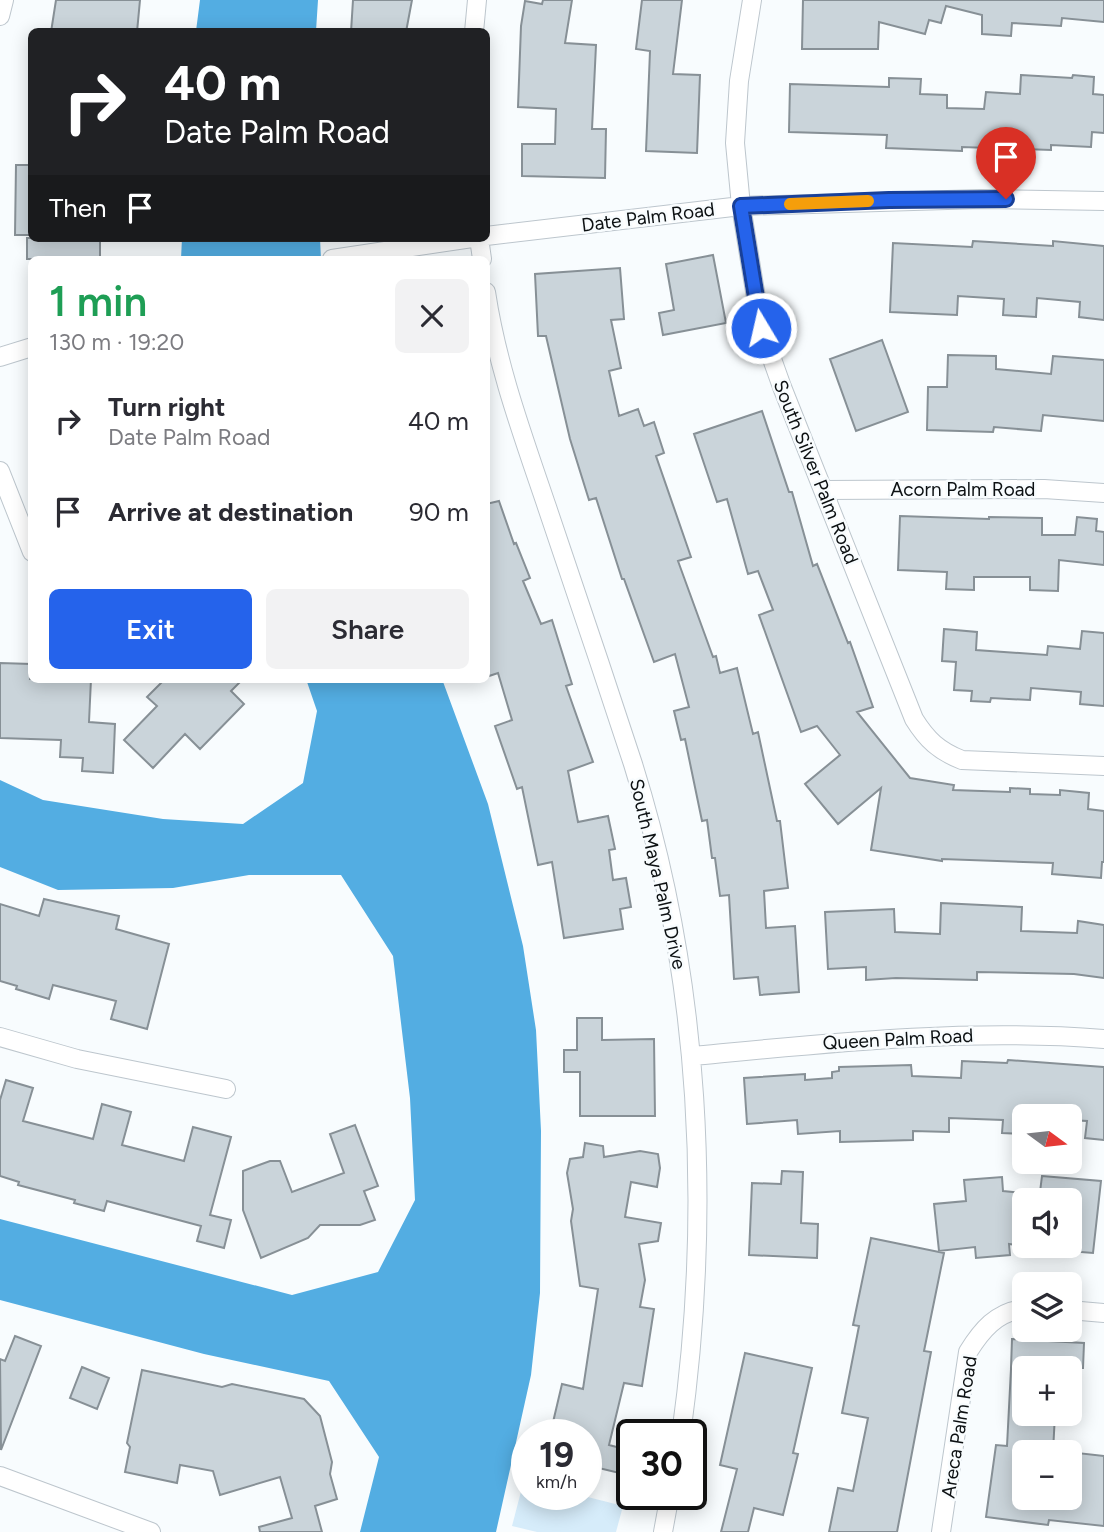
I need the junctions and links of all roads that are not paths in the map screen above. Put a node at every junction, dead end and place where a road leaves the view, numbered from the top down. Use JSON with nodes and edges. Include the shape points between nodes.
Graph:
{"nodes":[{"id":1,"x":4,"y":0,"type":"edge"},
{"id":2,"x":477,"y":0,"type":"edge"},
{"id":3,"x":752,"y":0,"type":"edge"},
{"id":4,"x":0,"y":16,"type":"edge"},
{"id":5,"x":474,"y":28,"type":"edge"},
{"id":6,"x":1104,"y":201,"type":"edge"},
{"id":7,"x":741,"y":206,"type":"junction"},
{"id":8,"x":490,"y":236,"type":"edge"},
{"id":9,"x":443,"y":242,"type":"edge"},
{"id":10,"x":347,"y":256,"type":"edge"},
{"id":11,"x":490,"y":317,"type":"edge"},
{"id":12,"x":28,"y":349,"type":"edge"},
{"id":13,"x":0,"y":357,"type":"edge"},
{"id":14,"x":0,"y":471,"type":"edge"},
{"id":15,"x":822,"y":490,"type":"junction"},
{"id":16,"x":1104,"y":492,"type":"edge"},
{"id":17,"x":28,"y":542,"type":"edge"},
{"id":18,"x":1104,"y":766,"type":"edge"},
{"id":19,"x":0,"y":1037,"type":"edge"},
{"id":20,"x":1104,"y":1039,"type":"edge"},
{"id":21,"x":692,"y":1056,"type":"junction"},
{"id":22,"x":226,"y":1089,"type":"dead end"},
{"id":23,"x":1082,"y":1311,"type":"edge"},
{"id":24,"x":1012,"y":1313,"type":"edge"},
{"id":25,"x":1104,"y":1313,"type":"edge"},
{"id":26,"x":683,"y":1419,"type":"edge"},
{"id":27,"x":0,"y":1476,"type":"edge"},
{"id":28,"x":667,"y":1510,"type":"edge"},
{"id":29,"x":151,"y":1532,"type":"edge"},
{"id":30,"x":663,"y":1532,"type":"edge"},
{"id":31,"x":941,"y":1532,"type":"edge"}],
"edges":[{"from":1,"to":4,"type":"street"},
{"from":2,"to":5,"type":"street"},
{"from":3,"to":7,"type":"street","name":"South Silver Palm Road","via":[[735,143]]},
{"from":6,"to":7,"type":"street","name":"Date Palm Road","via":[[928,199]]},
{"from":7,"to":8,"type":"street","name":"Date Palm Road"},
{"from":7,"to":15,"type":"street","name":"South Silver Palm Road","via":[[761,328]]},
{"from":9,"to":10,"type":"street"},
{"from":11,"to":21,"type":"street","name":"South Maya Palm Drive","via":[[513,410],[634,766],[674,929]]},
{"from":12,"to":13,"type":"street"},
{"from":14,"to":17,"type":"street"},
{"from":15,"to":16,"type":"street","name":"Acorn Palm Road"},
{"from":15,"to":18,"type":"street","name":"South Silver Palm Road","via":[[925,737],[962,760]]},
{"from":19,"to":22,"type":"street","via":[[77,1059]]},
{"from":20,"to":21,"type":"street","name":"Queen Palm Road","via":[[990,1034],[905,1037]]},
{"from":21,"to":26,"type":"street","name":"South Maya Palm Drive","via":[[699,1209],[695,1307]]},
{"from":23,"to":25,"type":"street"},
{"from":24,"to":31,"type":"street","name":"Areca Palm Road","via":[[996,1318],[968,1352]]},
{"from":27,"to":29,"type":"street"},
{"from":28,"to":30,"type":"street"}]}
